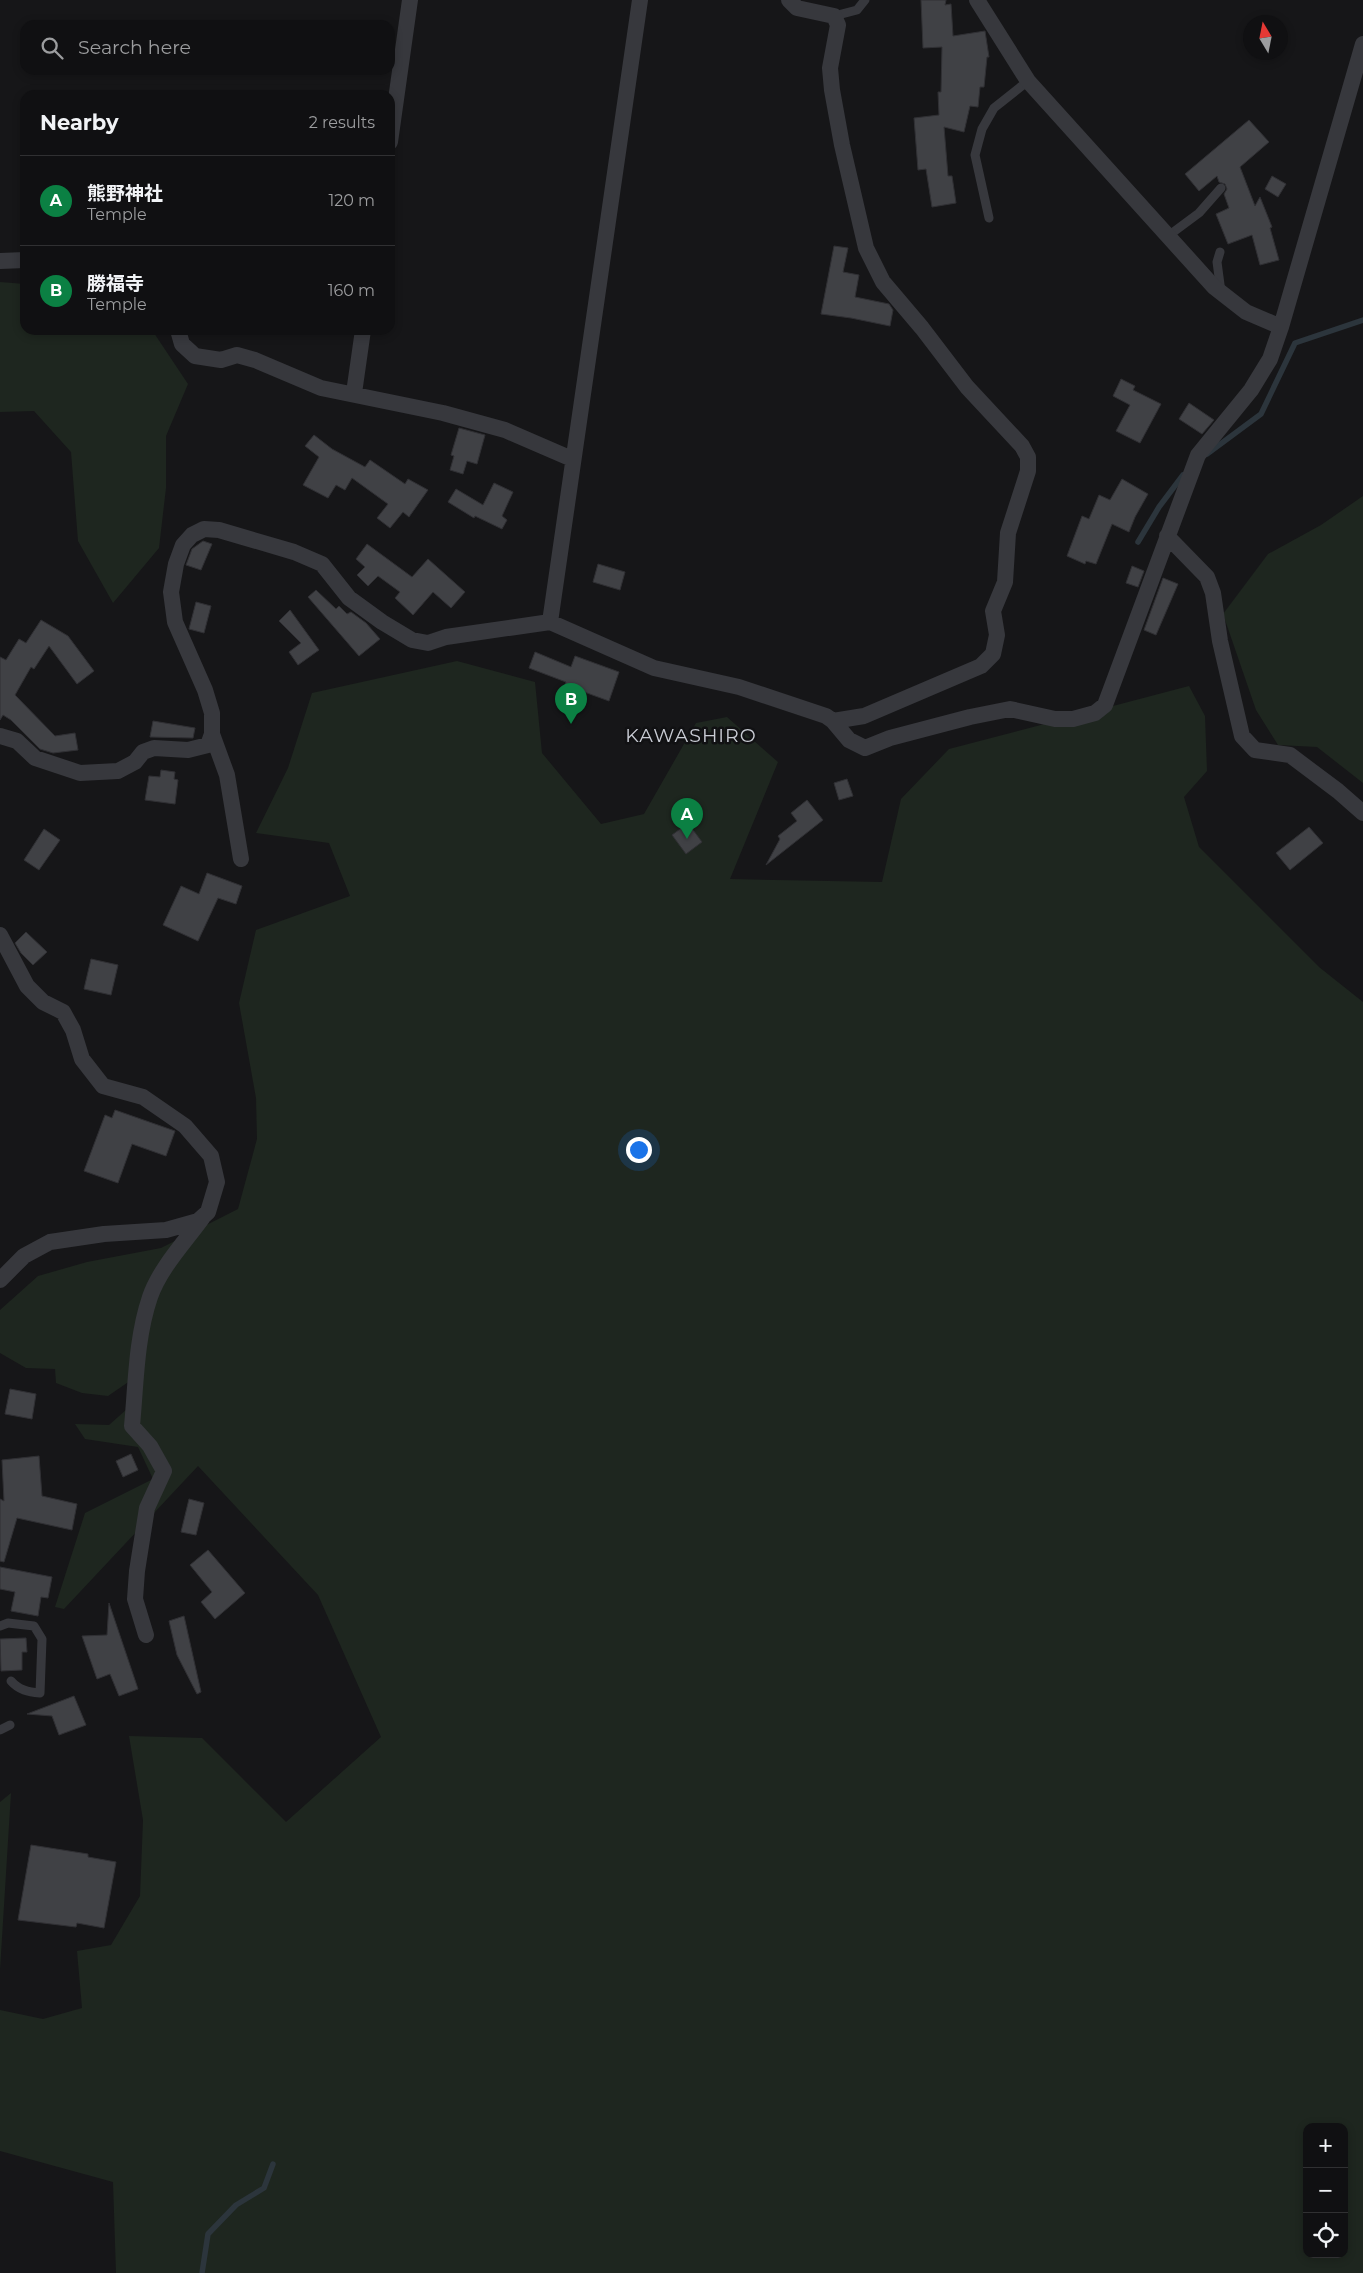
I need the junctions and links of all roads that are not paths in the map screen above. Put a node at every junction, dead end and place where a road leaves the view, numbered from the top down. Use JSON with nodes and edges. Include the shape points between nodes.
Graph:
{"nodes":[{"id":1,"x":410,"y":0,"type":"edge"},
{"id":2,"x":640,"y":0,"type":"edge"},
{"id":3,"x":789,"y":0,"type":"edge"},
{"id":4,"x":865,"y":0,"type":"edge"},
{"id":5,"x":977,"y":0,"type":"edge"},
{"id":6,"x":834,"y":16,"type":"junction"},
{"id":7,"x":1363,"y":44,"type":"edge"},
{"id":8,"x":1028,"y":80,"type":"junction"},
{"id":9,"x":395,"y":106,"type":"edge"},
{"id":10,"x":1221,"y":188,"type":"dead end"},
{"id":11,"x":989,"y":218,"type":"dead end"},
{"id":12,"x":1168,"y":236,"type":"junction"},
{"id":13,"x":1220,"y":252,"type":"dead end"},
{"id":14,"x":20,"y":260,"type":"edge"},
{"id":15,"x":0,"y":262,"type":"edge"},
{"id":16,"x":1221,"y":292,"type":"junction"},
{"id":17,"x":1282,"y":327,"type":"junction"},
{"id":18,"x":179,"y":335,"type":"edge"},
{"id":19,"x":362,"y":335,"type":"edge"},
{"id":20,"x":354,"y":393,"type":"junction"},
{"id":21,"x":572,"y":459,"type":"junction"},
{"id":22,"x":1167,"y":536,"type":"junction"},
{"id":23,"x":550,"y":622,"type":"junction"},
{"id":24,"x":833,"y":721,"type":"junction"},
{"id":25,"x":212,"y":734,"type":"junction"},
{"id":26,"x":0,"y":736,"type":"edge"},
{"id":27,"x":1363,"y":813,"type":"edge"},
{"id":28,"x":241,"y":859,"type":"dead end"},
{"id":29,"x":0,"y":934,"type":"edge"},
{"id":30,"x":204,"y":1216,"type":"junction"},
{"id":31,"x":0,"y":1280,"type":"edge"},
{"id":32,"x":0,"y":1626,"type":"edge"},
{"id":33,"x":146,"y":1635,"type":"dead end"},
{"id":34,"x":11,"y":1681,"type":"dead end"},
{"id":35,"x":10,"y":1725,"type":"dead end"},
{"id":36,"x":0,"y":1730,"type":"edge"}],
"edges":[{"from":1,"to":9,"type":"street"},
{"from":2,"to":21,"type":"street"},
{"from":3,"to":6,"type":"street","via":[[797,8]]},
{"from":4,"to":6,"type":"lane","via":[[857,10]]},
{"from":5,"to":8,"type":"street"},
{"from":6,"to":24,"type":"street","via":[[838,25],[830,68],[832,90],[866,248],[883,282],[967,387],[1022,446],[1028,457],[1028,471],[1008,533],[1005,582],[994,611],[997,635],[993,654],[981,666],[864,716]]},
{"from":7,"to":17,"type":"street"},
{"from":8,"to":11,"type":"lane","via":[[994,108],[974,155]]},
{"from":8,"to":12,"type":"street"},
{"from":10,"to":12,"type":"lane","via":[[1199,213]]},
{"from":12,"to":16,"type":"street"},
{"from":13,"to":16,"type":"lane","via":[[1217,262]]},
{"from":14,"to":15,"type":"street"},
{"from":16,"to":17,"type":"street","via":[[1246,312]]},
{"from":17,"to":22,"type":"street","via":[[1270,359],[1251,390],[1198,455]]},
{"from":18,"to":20,"type":"street","via":[[182,344],[195,356],[222,360],[238,355],[321,388]]},
{"from":19,"to":20,"type":"street"},
{"from":20,"to":21,"type":"street","via":[[505,430]]},
{"from":21,"to":23,"type":"street"},
{"from":22,"to":24,"type":"street","via":[[1105,705],[1095,713],[1073,719],[1056,719],[1010,709],[899,736],[865,748],[849,740]]},
{"from":22,"to":27,"type":"street","via":[[1207,577],[1214,593],[1220,641],[1242,736],[1255,750],[1290,755]]},
{"from":23,"to":24,"type":"street","via":[[654,668],[739,687]]},
{"from":23,"to":25,"type":"street","via":[[446,637],[428,643],[412,640],[349,598],[322,564],[294,552],[219,530],[204,529],[183,545],[172,592],[175,622],[212,713]]},
{"from":25,"to":26,"type":"street","via":[[208,745],[188,750],[154,748],[143,752],[135,762],[118,771],[80,774],[35,758],[17,741]]},
{"from":25,"to":28,"type":"street","via":[[227,775]]},
{"from":29,"to":30,"type":"street","via":[[27,986],[43,1002],[63,1012],[73,1030],[82,1059],[103,1086],[143,1097],[185,1126],[211,1156],[217,1182]]},
{"from":30,"to":31,"type":"street","via":[[198,1221],[166,1230],[50,1242],[24,1256]]},
{"from":30,"to":33,"type":"street","via":[[154,1289],[141,1334],[132,1426],[150,1446],[164,1471],[147,1508],[137,1571],[135,1599]]},
{"from":32,"to":34,"type":"lane","via":[[8,1623],[34,1626],[42,1639],[40,1693],[23,1690]]},
{"from":35,"to":36,"type":"lane"}]}
